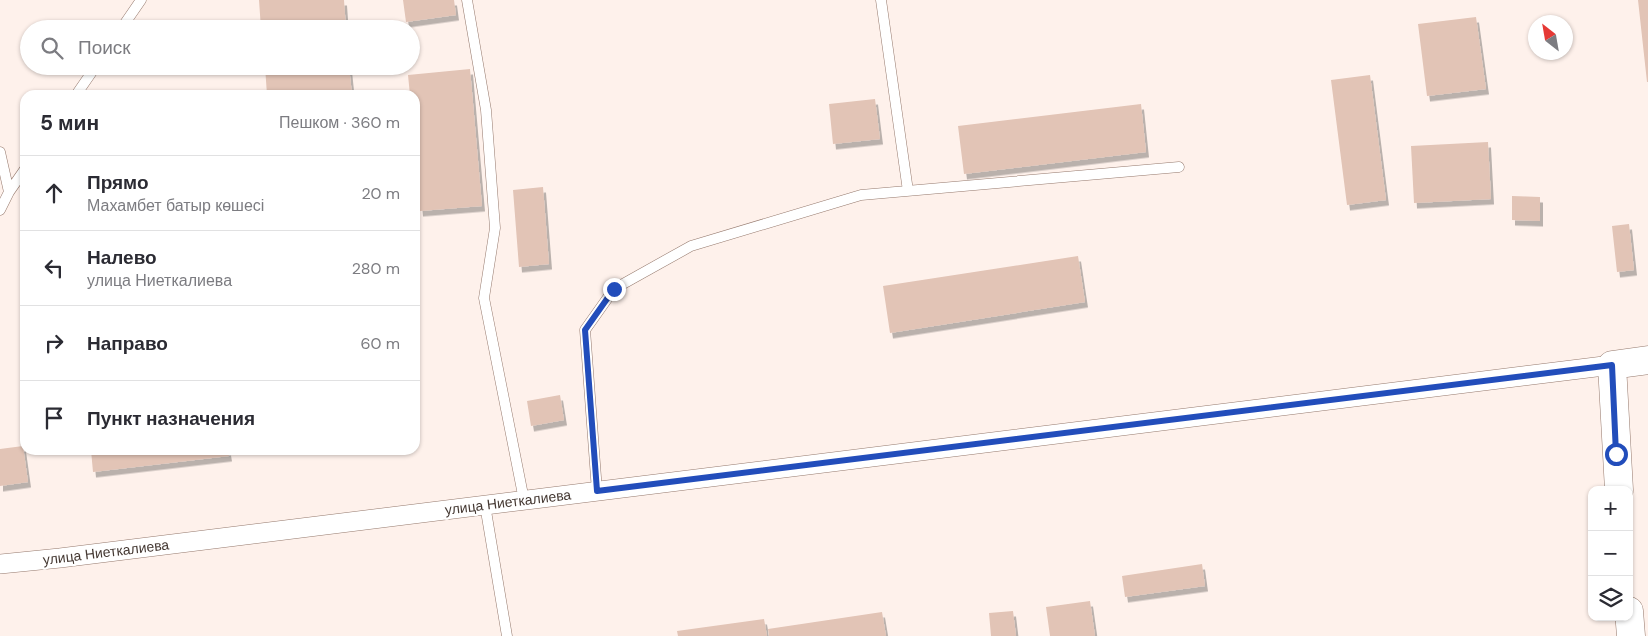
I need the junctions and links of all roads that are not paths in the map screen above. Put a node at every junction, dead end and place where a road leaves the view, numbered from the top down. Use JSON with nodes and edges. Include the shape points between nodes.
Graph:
{"nodes":[{"id":1,"x":141,"y":0,"type":"edge"},
{"id":2,"x":467,"y":0,"type":"edge"},
{"id":3,"x":881,"y":0,"type":"edge"},
{"id":4,"x":127,"y":20,"type":"edge"},
{"id":5,"x":90,"y":75,"type":"edge"},
{"id":6,"x":79,"y":90,"type":"edge"},
{"id":7,"x":0,"y":152,"type":"edge"},
{"id":8,"x":1179,"y":166,"type":"dead end"},
{"id":9,"x":20,"y":176,"type":"edge"},
{"id":10,"x":908,"y":191,"type":"junction"},
{"id":11,"x":9,"y":192,"type":"junction"},
{"id":12,"x":0,"y":210,"type":"edge"},
{"id":13,"x":1648,"y":360,"type":"edge"},
{"id":14,"x":1612,"y":365,"type":"junction"},
{"id":15,"x":1619,"y":486,"type":"edge"},
{"id":16,"x":597,"y":491,"type":"junction"},
{"id":17,"x":524,"y":500,"type":"junction"},
{"id":18,"x":485,"y":505,"type":"junction"},
{"id":19,"x":0,"y":564,"type":"edge"},
{"id":20,"x":1630,"y":621,"type":"edge"},
{"id":21,"x":507,"y":636,"type":"edge"},
{"id":22,"x":1631,"y":636,"type":"edge"}],
"edges":[{"from":1,"to":4,"type":"lane"},
{"from":2,"to":17,"type":"lane","via":[[486,110],[496,228],[484,298]]},
{"from":3,"to":10,"type":"lane"},
{"from":5,"to":6,"type":"lane"},
{"from":7,"to":11,"type":"lane"},
{"from":8,"to":10,"type":"lane"},
{"from":9,"to":11,"type":"lane"},
{"from":10,"to":16,"type":"lane","via":[[861,195],[692,246],[614,289],[585,330]]},
{"from":11,"to":12,"type":"lane"},
{"from":13,"to":14,"type":"street"},
{"from":14,"to":15,"type":"street"},
{"from":14,"to":16,"type":"street","name":"улица Ниеткалиева"},
{"from":16,"to":17,"type":"street","name":"улица Ниеткалиева"},
{"from":17,"to":18,"type":"street","name":"улица Ниеткалиева"},
{"from":18,"to":19,"type":"street","name":"улица Ниеткалиева"},
{"from":18,"to":21,"type":"lane"},
{"from":20,"to":22,"type":"street"}]}
